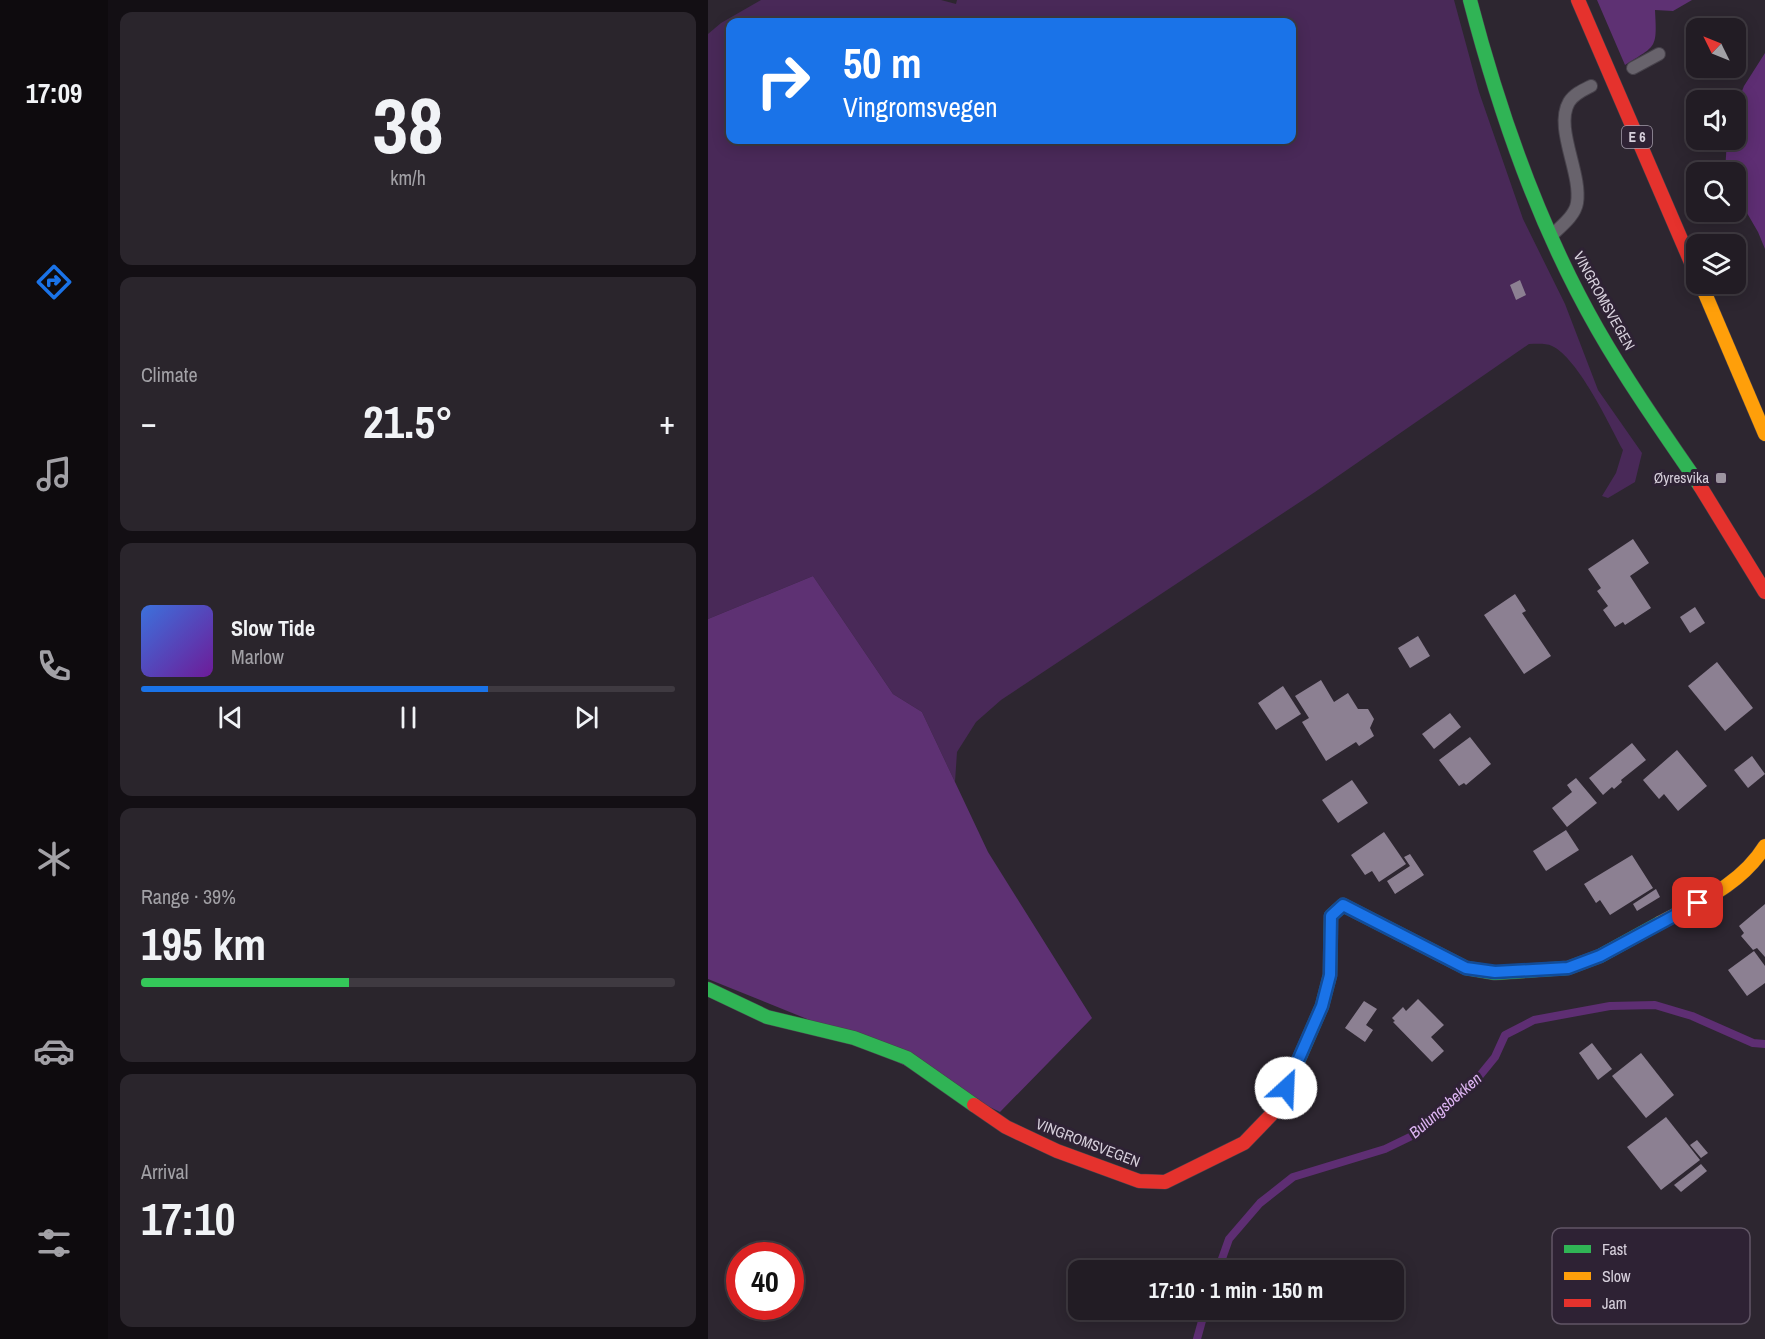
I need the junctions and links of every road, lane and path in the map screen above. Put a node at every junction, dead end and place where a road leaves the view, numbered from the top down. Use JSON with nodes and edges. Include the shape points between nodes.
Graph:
{"nodes":[{"id":1,"x":1470,"y":0,"type":"edge"},
{"id":2,"x":1578,"y":0,"type":"edge"},
{"id":3,"x":1659,"y":54,"type":"dead end"},
{"id":4,"x":1633,"y":68,"type":"dead end"},
{"id":5,"x":1591,"y":86,"type":"dead end"},
{"id":6,"x":1550,"y":236,"type":"junction"},
{"id":7,"x":1686,"y":251,"type":"edge"},
{"id":8,"x":1705,"y":294,"type":"edge"},
{"id":9,"x":1765,"y":434,"type":"edge"},
{"id":10,"x":1765,"y":591,"type":"edge"},
{"id":11,"x":1765,"y":846,"type":"edge"},
{"id":12,"x":708,"y":989,"type":"edge"}],
"edges":[{"from":1,"to":6,"type":"main road","name":"VINGROMSVEGEN","via":[[1512,144]]},
{"from":2,"to":7,"type":"main road","number":"E 6"},
{"from":3,"to":4,"type":"lane"},
{"from":5,"to":6,"type":"lane","via":[[1577,93],[1565,113],[1577,205],[1570,218]]},
{"from":6,"to":10,"type":"main road","name":"VINGROMSVEGEN","via":[[1598,330]]},
{"from":8,"to":9,"type":"main road"},
{"from":11,"to":12,"type":"main road","name":"VINGROMSVEGEN","via":[[1754,864],[1727,887],[1600,956],[1568,968],[1495,972],[1466,968],[1343,905],[1331,916],[1330,975],[1322,1006],[1271,1115],[1244,1143],[1165,1182],[1139,1180],[1056,1151],[1006,1127],[907,1058],[854,1038],[767,1017]]}]}
